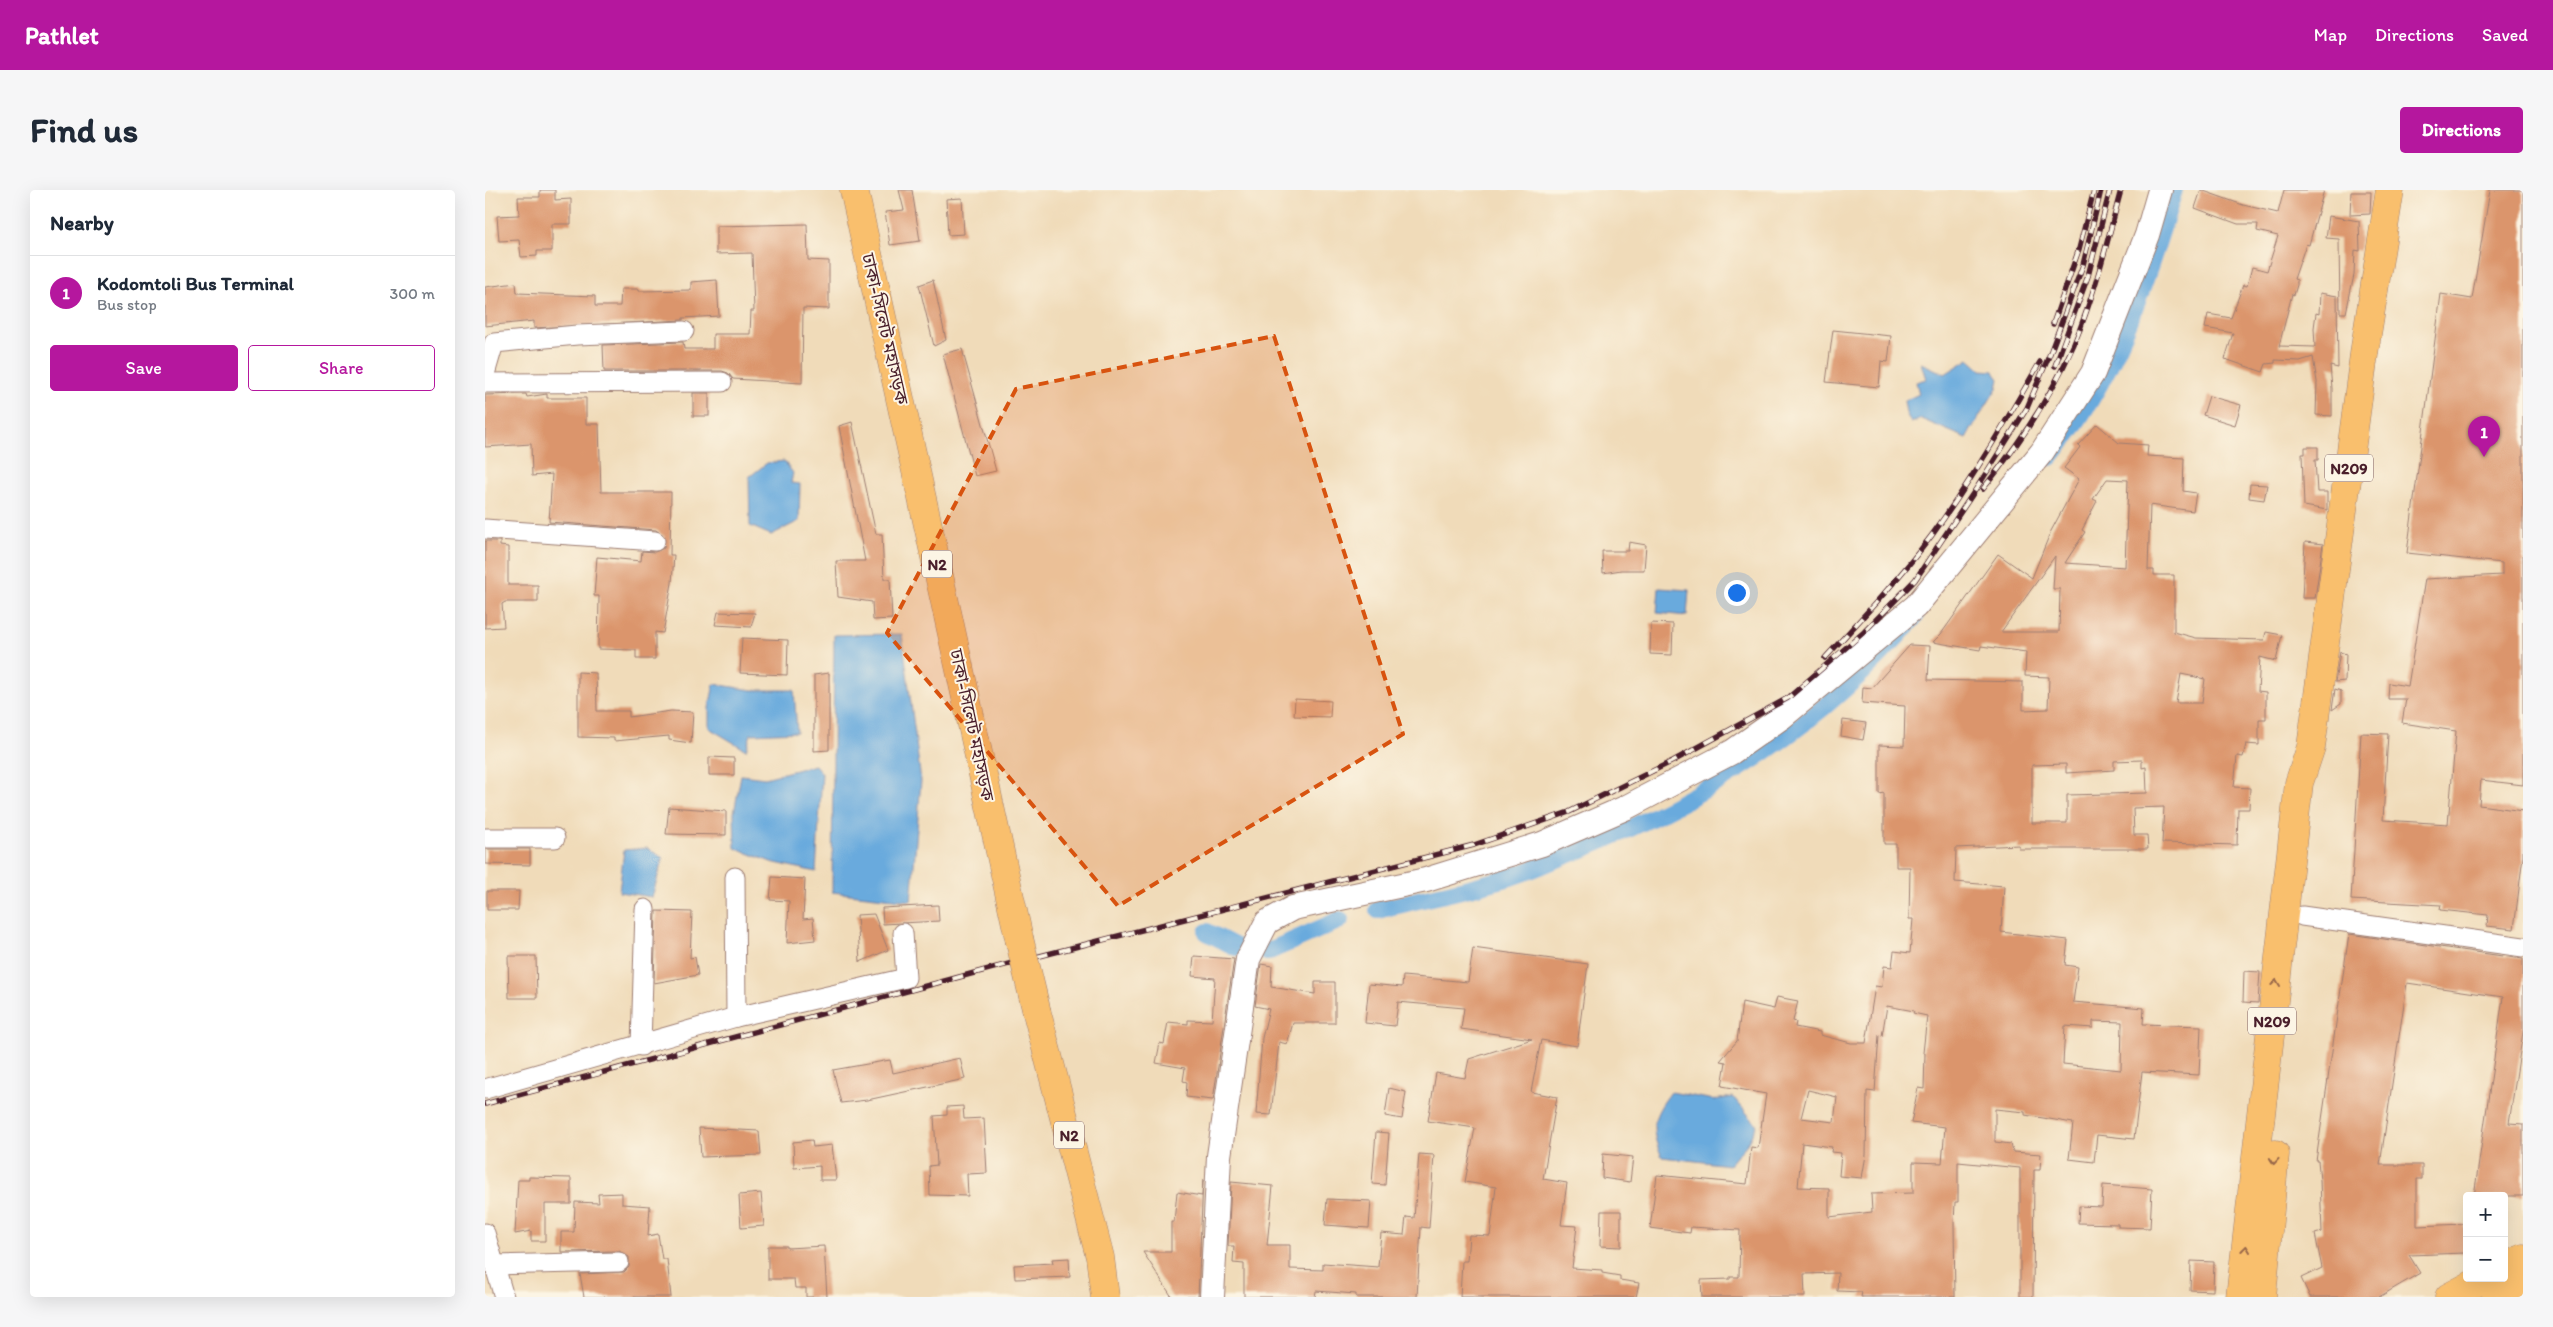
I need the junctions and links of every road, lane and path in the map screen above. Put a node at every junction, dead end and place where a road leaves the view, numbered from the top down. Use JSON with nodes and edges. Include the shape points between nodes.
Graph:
{"nodes":[{"id":1,"x":854,"y":190,"type":"edge"},
{"id":2,"x":2161,"y":190,"type":"edge"},
{"id":3,"x":2390,"y":190,"type":"edge"},
{"id":4,"x":683,"y":332,"type":"dead end"},
{"id":5,"x":485,"y":374,"type":"edge"},
{"id":6,"x":723,"y":382,"type":"dead end"},
{"id":7,"x":485,"y":383,"type":"edge"},
{"id":8,"x":485,"y":529,"type":"edge"},
{"id":9,"x":655,"y":541,"type":"dead end"},
{"id":10,"x":2311,"y":747,"type":"junction"},
{"id":11,"x":485,"y":838,"type":"edge"},
{"id":12,"x":555,"y":838,"type":"dead end"},
{"id":13,"x":735,"y":876,"type":"dead end"},
{"id":14,"x":645,"y":909,"type":"dead end"},
{"id":15,"x":2302,"y":916,"type":"junction"},
{"id":16,"x":903,"y":933,"type":"dead end"},
{"id":17,"x":2523,"y":947,"type":"edge"},
{"id":18,"x":736,"y":1016,"type":"junction"},
{"id":19,"x":641,"y":1046,"type":"junction"},
{"id":20,"x":485,"y":1089,"type":"edge"},
{"id":21,"x":485,"y":1233,"type":"edge"},
{"id":22,"x":1101,"y":1257,"type":"junction"},
{"id":23,"x":2523,"y":1258,"type":"edge"},
{"id":24,"x":619,"y":1262,"type":"dead end"},
{"id":25,"x":496,"y":1265,"type":"junction"},
{"id":26,"x":2508,"y":1266,"type":"edge"},
{"id":27,"x":2523,"y":1280,"type":"edge"},
{"id":28,"x":2477,"y":1282,"type":"edge"},
{"id":29,"x":504,"y":1297,"type":"edge"},
{"id":30,"x":1105,"y":1297,"type":"edge"},
{"id":31,"x":1121,"y":1297,"type":"edge"},
{"id":32,"x":1212,"y":1297,"type":"edge"},
{"id":33,"x":2240,"y":1297,"type":"edge"},
{"id":34,"x":2262,"y":1297,"type":"edge"},
{"id":35,"x":2449,"y":1297,"type":"edge"},
{"id":36,"x":2496,"y":1297,"type":"edge"}],
"edges":[{"from":1,"to":22,"type":"main road","name":"ঢাকা-সিলেট মহাসড়ক","number":"N2","bridge":true,"via":[[1019,938]]},
{"from":2,"to":32,"type":"street","via":[[2147,235],[2093,372],[2042,452],[1916,606],[1782,717],[1733,752],[1625,808],[1543,844],[1426,880],[1293,908],[1267,922],[1249,959],[1219,1156]]},
{"from":3,"to":10,"type":"main road","number":"N209","via":[[2365,347]]},
{"from":4,"to":5,"type":"street","via":[[577,335],[494,343]]},
{"from":6,"to":7,"type":"street"},
{"from":8,"to":9,"type":"street"},
{"from":10,"to":15,"type":"main road","number":"N209","via":[[2315,784]]},
{"from":33,"to":10,"type":"main road","number":"N209","one_way":true,"via":[[2299,783]]},
{"from":11,"to":12,"type":"street"},
{"from":13,"to":18,"type":"street"},
{"from":14,"to":19,"type":"street"},
{"from":15,"to":17,"type":"street"},
{"from":15,"to":34,"type":"main road","number":"N209","one_way":true,"via":[[2279,1111]]},
{"from":16,"to":18,"type":"street","via":[[906,978]]},
{"from":18,"to":19,"type":"street"},
{"from":19,"to":20,"type":"street"},
{"from":21,"to":25,"type":"street"},
{"from":22,"to":30,"type":"main road","name":"ঢাকা-সিলেট মহাসড়ক","number":"N2"},
{"from":22,"to":31,"type":"main road","name":"ঢাকা-সিলেট মহাসড়ক","number":"N2"},
{"from":23,"to":26,"type":"main road"},
{"from":24,"to":25,"type":"street"},
{"from":25,"to":29,"type":"street"},
{"from":27,"to":36,"type":"main road"},
{"from":28,"to":35,"type":"main road"}]}
